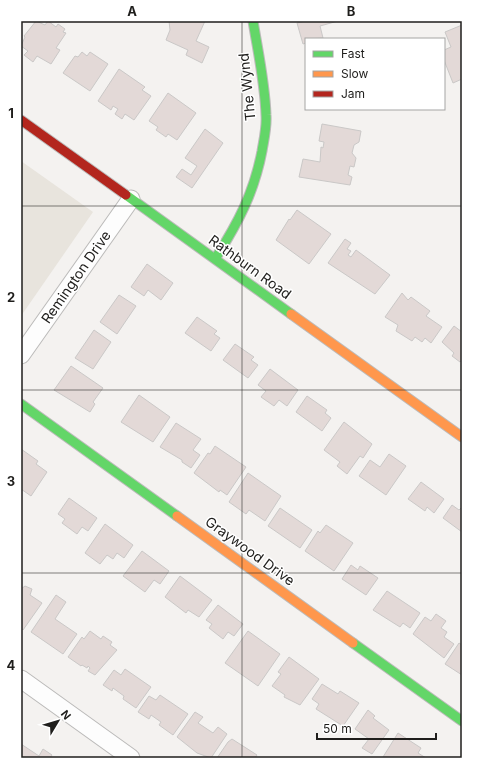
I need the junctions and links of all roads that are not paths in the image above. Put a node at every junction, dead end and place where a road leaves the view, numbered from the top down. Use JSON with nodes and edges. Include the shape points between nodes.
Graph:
{"nodes":[{"id":1,"x":252,"y":21,"type":"edge"},
{"id":2,"x":21,"y":120,"type":"edge"},
{"id":3,"x":131,"y":199,"type":"junction"},
{"id":4,"x":215,"y":259,"type":"junction"},
{"id":5,"x":21,"y":355,"type":"edge"},
{"id":6,"x":21,"y":404,"type":"edge"},
{"id":7,"x":462,"y":437,"type":"edge"},
{"id":8,"x":21,"y":680,"type":"edge"},
{"id":9,"x":462,"y":721,"type":"edge"},
{"id":10,"x":131,"y":758,"type":"edge"}],
"edges":[{"from":1,"to":4,"type":"street","name":"The Wynd","via":[[266,109],[265,143],[259,174],[245,211]]},
{"from":2,"to":3,"type":"street","name":"Rathburn Road"},
{"from":3,"to":4,"type":"street","name":"Rathburn Road"},
{"from":3,"to":5,"type":"street","name":"Remington Drive"},
{"from":4,"to":7,"type":"street","name":"Rathburn Road"},
{"from":6,"to":9,"type":"street","name":"Graywood Drive"},
{"from":8,"to":10,"type":"street"}]}
